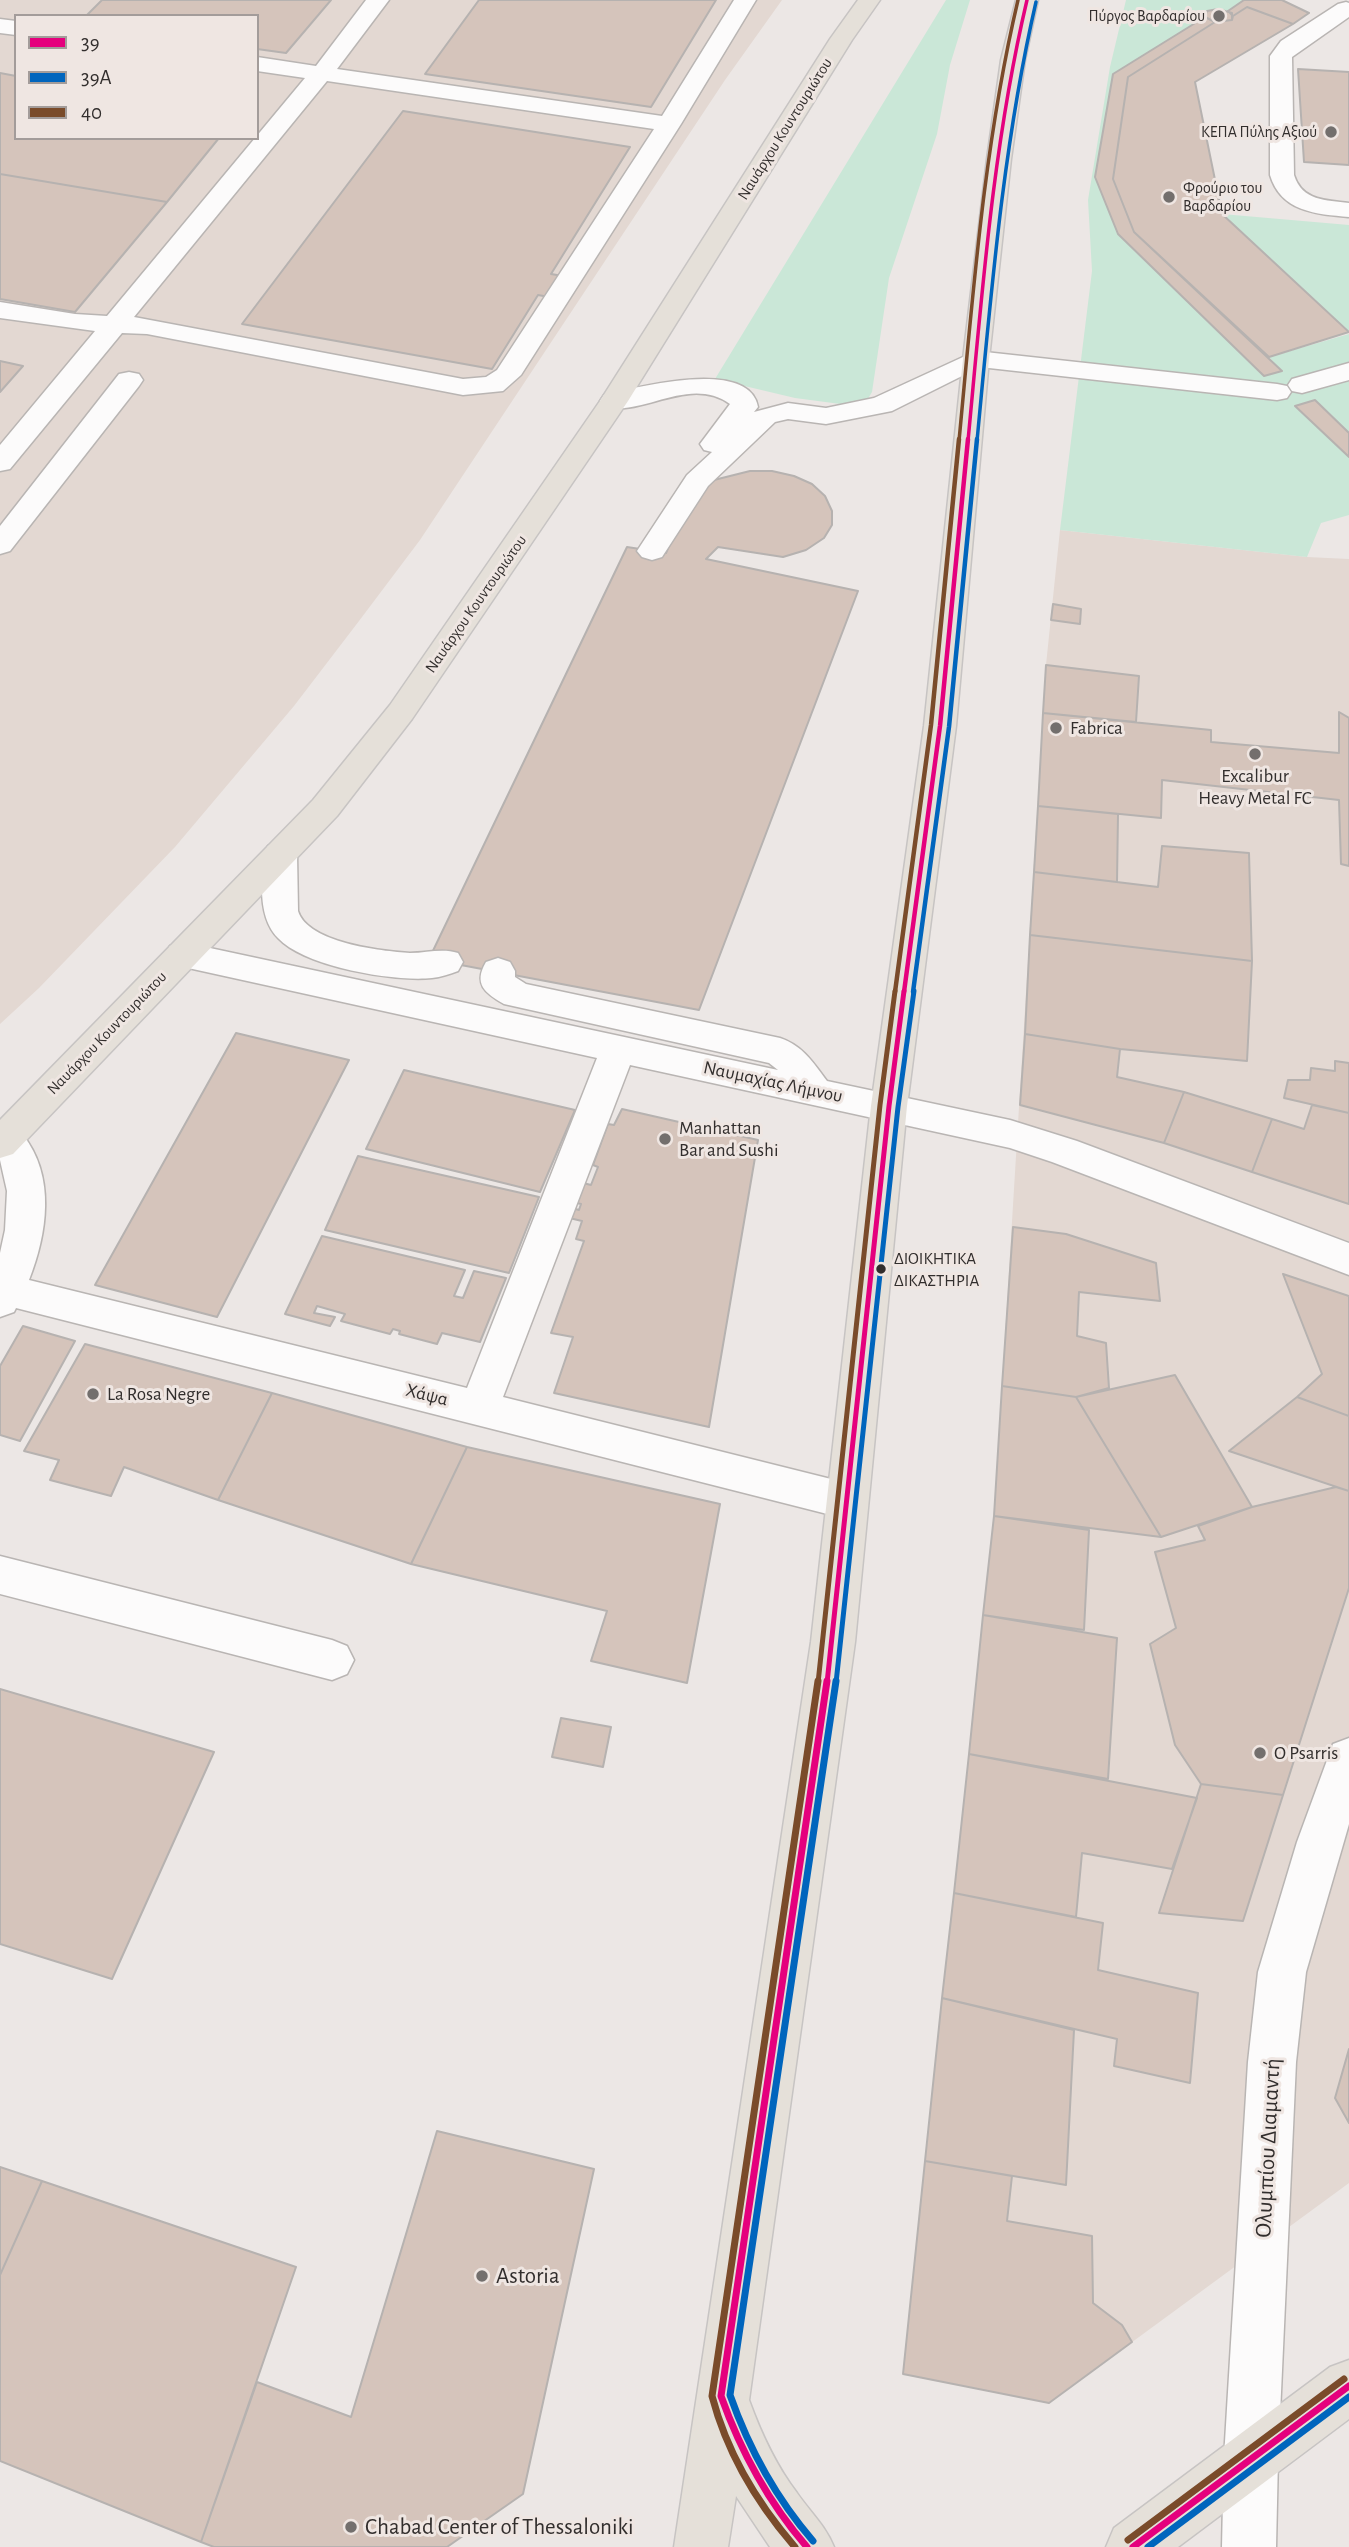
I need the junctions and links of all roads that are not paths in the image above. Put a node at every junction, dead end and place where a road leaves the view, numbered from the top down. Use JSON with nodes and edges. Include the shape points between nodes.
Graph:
{"nodes":[{"id":1,"x":378,"y":0,"type":"edge"},
{"id":2,"x":745,"y":0,"type":"edge"},
{"id":3,"x":869,"y":0,"type":"edge"},
{"id":4,"x":1027,"y":0,"type":"edge"},
{"id":5,"x":1341,"y":6,"type":"edge"},
{"id":6,"x":259,"y":64,"type":"edge"},
{"id":7,"x":321,"y":74,"type":"junction"},
{"id":8,"x":669,"y":124,"type":"junction"},
{"id":9,"x":1349,"y":209,"type":"edge"},
{"id":10,"x":0,"y":310,"type":"edge"},
{"id":11,"x":114,"y":325,"type":"junction"},
{"id":12,"x":976,"y":359,"type":"junction"},
{"id":13,"x":1349,"y":371,"type":"edge"},
{"id":14,"x":129,"y":380,"type":"dead end"},
{"id":15,"x":614,"y":401,"type":"junction"},
{"id":16,"x":0,"y":463,"type":"edge"},
{"id":17,"x":0,"y":545,"type":"edge"},
{"id":18,"x":280,"y":854,"type":"junction"},
{"id":19,"x":182,"y":955,"type":"junction"},
{"id":20,"x":446,"y":962,"type":"dead end"},
{"id":21,"x":498,"y":971,"type":"dead end"},
{"id":22,"x":618,"y":1049,"type":"junction"},
{"id":23,"x":815,"y":1091,"type":"junction"},
{"id":24,"x":889,"y":1106,"type":"junction"},
{"id":25,"x":3,"y":1142,"type":"edge"},
{"id":26,"x":1349,"y":1259,"type":"edge"},
{"id":27,"x":3,"y":1295,"type":"edge"},
{"id":28,"x":479,"y":1408,"type":"junction"},
{"id":29,"x":847,"y":1501,"type":"junction"},
{"id":30,"x":0,"y":1576,"type":"edge"},
{"id":31,"x":332,"y":1661,"type":"dead end"},
{"id":32,"x":1349,"y":1759,"type":"edge"},
{"id":33,"x":1349,"y":2386,"type":"edge"},
{"id":34,"x":721,"y":2396,"type":"junction"},
{"id":35,"x":1251,"y":2458,"type":"junction"},
{"id":36,"x":701,"y":2547,"type":"edge"},
{"id":37,"x":807,"y":2547,"type":"edge"},
{"id":38,"x":1133,"y":2547,"type":"edge"},
{"id":39,"x":1249,"y":2547,"type":"edge"}],
"edges":[{"from":1,"to":7,"type":"street"},
{"from":2,"to":8,"type":"street"},
{"from":3,"to":15,"type":"main road","name":"Ναυάρχου Κουντουριώτου"},
{"from":4,"to":12,"type":"main road","via":[[1011,71]]},
{"from":5,"to":9,"type":"street","via":[[1281,56],[1282,175],[1296,200]]},
{"from":6,"to":7,"type":"street"},
{"from":7,"to":8,"type":"street"},
{"from":7,"to":11,"type":"street"},
{"from":8,"to":11,"type":"street","via":[[498,383],[463,387],[146,326]]},
{"from":10,"to":11,"type":"street"},
{"from":11,"to":16,"type":"street"},
{"from":12,"to":13,"type":"street","via":[[1289,389]]},
{"from":12,"to":15,"type":"street","via":[[882,405],[826,416],[788,411],[766,416],[696,481],[640,549],[744,407],[743,401],[712,385]]},
{"from":12,"to":24,"type":"main road","via":[[940,726]]},
{"from":14,"to":17,"type":"street"},
{"from":15,"to":18,"type":"main road","name":"Ναυάρχου Κουντουριώτου","via":[[401,712],[356,772]]},
{"from":18,"to":19,"type":"main road","name":"Ναυάρχου Κουντουριώτου"},
{"from":18,"to":20,"type":"street","via":[[280,906],[289,929],[314,946],[401,967]]},
{"from":19,"to":22,"type":"street","name":"Ναυμαχίας Λήμνου"},
{"from":19,"to":25,"type":"main road","name":"Ναυάρχου Κουντουριώτου"},
{"from":21,"to":23,"type":"street","via":[[497,983],[516,995],[780,1052]]},
{"from":22,"to":23,"type":"street","name":"Ναυμαχίας Λήμνου"},
{"from":22,"to":28,"type":"street"},
{"from":23,"to":24,"type":"street","name":"Ναυμαχίας Λήμνου"},
{"from":24,"to":26,"type":"street","name":"Ναυμαχίας Λήμνου","via":[[1064,1150]]},
{"from":24,"to":29,"type":"main road"},
{"from":25,"to":27,"type":"street","via":[[17,1155],[27,1191],[24,1227]]},
{"from":27,"to":28,"type":"street","name":"Χάψα"},
{"from":28,"to":29,"type":"street","name":"Χάψα"},
{"from":29,"to":34,"type":"main road","via":[[833,1642]]},
{"from":30,"to":31,"type":"street"},
{"from":32,"to":35,"type":"street","name":"Ολυμπίου Διαμαντή","via":[[1291,1937],[1278,2000]]},
{"from":33,"to":35,"type":"main road"},
{"from":34,"to":36,"type":"main road"},
{"from":34,"to":37,"type":"main road","via":[[745,2460],[792,2532]]},
{"from":35,"to":38,"type":"main road"},
{"from":35,"to":39,"type":"street","name":"Ολυμπίου Διαμαντή"}]}
